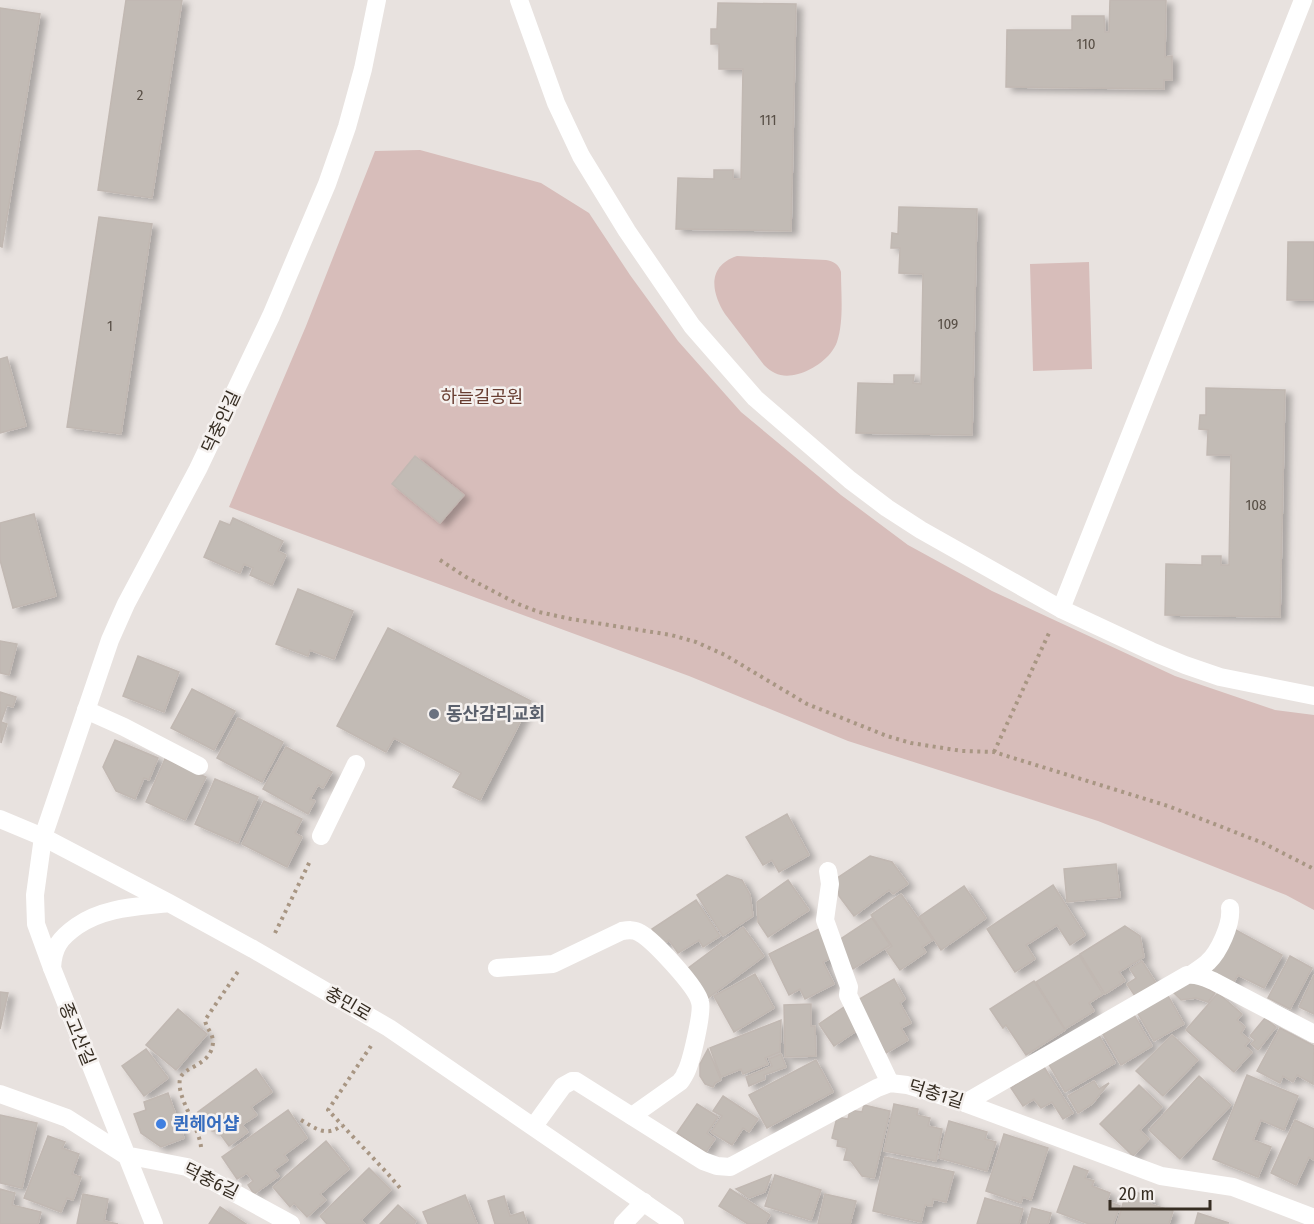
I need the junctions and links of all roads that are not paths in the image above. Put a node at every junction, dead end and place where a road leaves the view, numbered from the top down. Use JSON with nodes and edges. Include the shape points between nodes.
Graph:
{"nodes":[{"id":1,"x":377,"y":0,"type":"edge"},
{"id":2,"x":519,"y":0,"type":"edge"},
{"id":3,"x":1303,"y":0,"type":"edge"},
{"id":4,"x":1060,"y":609,"type":"junction"},
{"id":5,"x":1314,"y":696,"type":"edge"},
{"id":6,"x":86,"y":710,"type":"junction"},
{"id":7,"x":356,"y":764,"type":"dead end"},
{"id":8,"x":199,"y":766,"type":"dead end"},
{"id":9,"x":0,"y":819,"type":"edge"},
{"id":10,"x":321,"y":836,"type":"road end"},
{"id":11,"x":43,"y":837,"type":"junction"},
{"id":12,"x":828,"y":871,"type":"dead end"},
{"id":13,"x":168,"y":903,"type":"junction"},
{"id":14,"x":1230,"y":908,"type":"dead end"},
{"id":15,"x":52,"y":968,"type":"junction"},
{"id":16,"x":497,"y":968,"type":"dead end"},
{"id":17,"x":1192,"y":974,"type":"junction"},
{"id":18,"x":1314,"y":1034,"type":"edge"},
{"id":19,"x":890,"y":1083,"type":"junction"},
{"id":20,"x":0,"y":1094,"type":"edge"},
{"id":21,"x":965,"y":1102,"type":"junction"},
{"id":22,"x":632,"y":1116,"type":"junction"},
{"id":23,"x":534,"y":1126,"type":"junction"},
{"id":24,"x":125,"y":1155,"type":"junction"},
{"id":25,"x":644,"y":1202,"type":"junction"},
{"id":26,"x":1314,"y":1218,"type":"edge"},
{"id":27,"x":154,"y":1224,"type":"edge"},
{"id":28,"x":291,"y":1224,"type":"edge"},
{"id":29,"x":623,"y":1224,"type":"edge"},
{"id":30,"x":675,"y":1224,"type":"edge"}],
"edges":[{"from":1,"to":6,"type":"street","name":"덕충안길","via":[[347,127],[302,245],[198,469],[126,604]]},
{"from":2,"to":4,"type":"street","via":[[556,103],[581,156],[692,326],[734,374],[764,406],[887,508]]},
{"from":3,"to":4,"type":"street"},
{"from":4,"to":5,"type":"street","via":[[1151,651],[1220,677]]},
{"from":6,"to":8,"type":"street"},
{"from":6,"to":11,"type":"street","name":"덕충안길"},
{"from":7,"to":10,"type":"street"},
{"from":9,"to":11,"type":"street","name":"충민로"},
{"from":11,"to":13,"type":"street","name":"충민로"},
{"from":11,"to":15,"type":"street","name":"종고산길","via":[[35,910]]},
{"from":12,"to":19,"type":"street","via":[[825,920],[849,987],[848,995]]},
{"from":13,"to":15,"type":"street","via":[[116,909],[90,918],[58,944]]},
{"from":13,"to":23,"type":"street","name":"충민로","via":[[385,1025]]},
{"from":14,"to":17,"type":"street","via":[[1230,922],[1215,954]]},
{"from":15,"to":24,"type":"street","name":"종고산길"},
{"from":16,"to":22,"type":"street","via":[[553,964],[630,930],[650,940],[671,961],[700,1000],[690,1060],[680,1082]]},
{"from":17,"to":18,"type":"street"},
{"from":17,"to":21,"type":"street"},
{"from":19,"to":21,"type":"street","name":"덕충1길"},
{"from":19,"to":22,"type":"street","name":"덕충1길","via":[[730,1167],[703,1161]]},
{"from":20,"to":24,"type":"street","via":[[67,1118]]},
{"from":21,"to":26,"type":"street","name":"덕충1길","via":[[1154,1174],[1233,1187]]},
{"from":22,"to":23,"type":"street","name":"덕충1길","via":[[572,1081],[563,1086]]},
{"from":23,"to":25,"type":"street","name":"충민로"},
{"from":24,"to":27,"type":"street","name":"종고산길"},
{"from":24,"to":28,"type":"street","name":"덕충6길","via":[[179,1165],[202,1174]]},
{"from":25,"to":29,"type":"street"},
{"from":25,"to":30,"type":"street","name":"충민로"}]}
